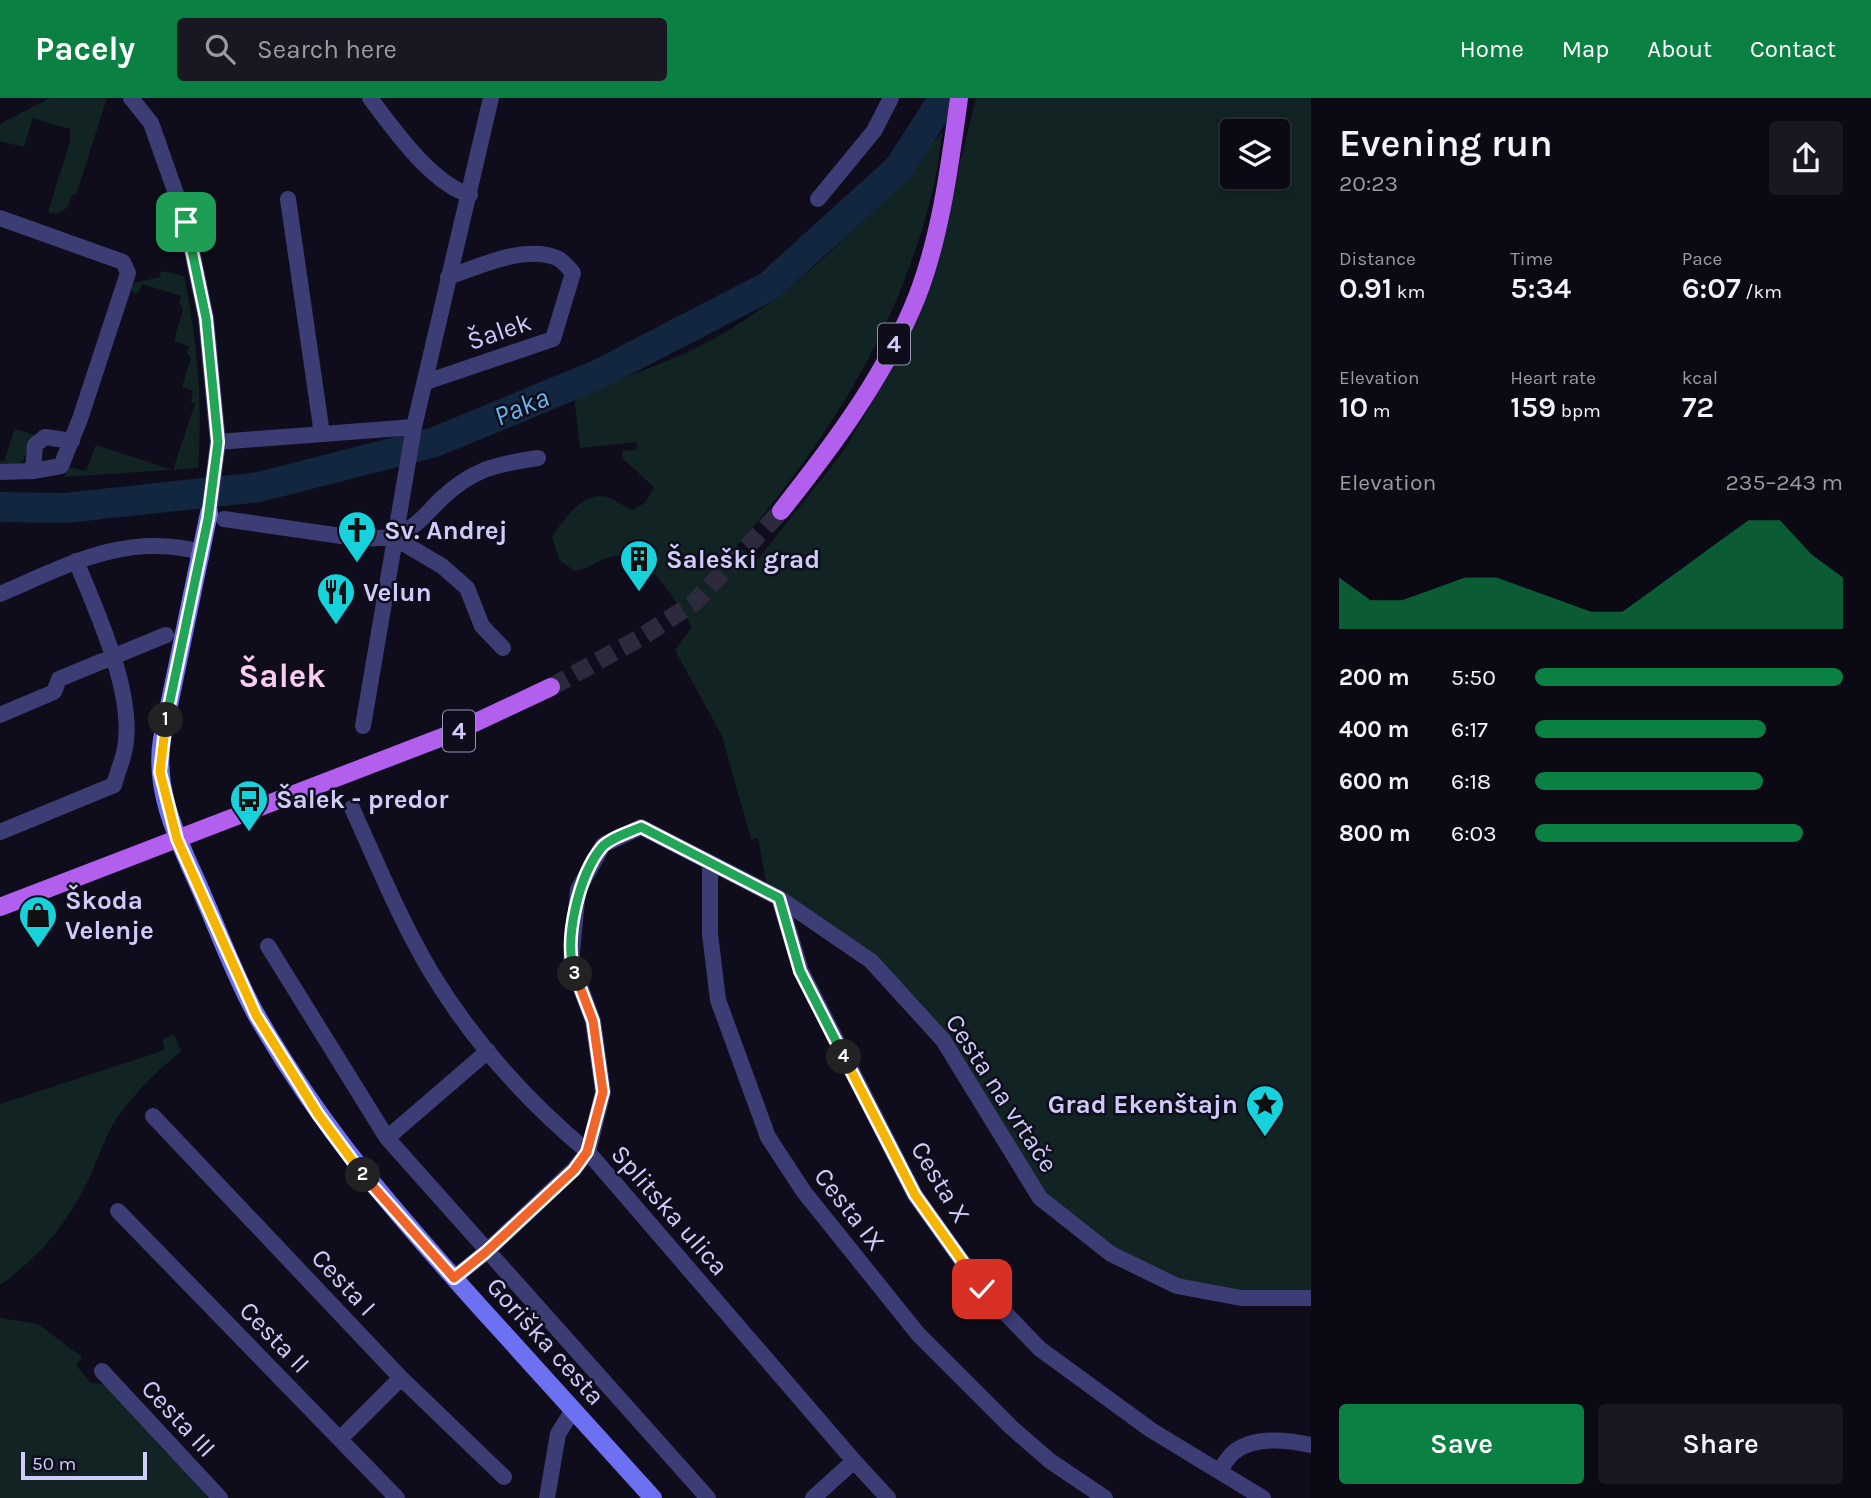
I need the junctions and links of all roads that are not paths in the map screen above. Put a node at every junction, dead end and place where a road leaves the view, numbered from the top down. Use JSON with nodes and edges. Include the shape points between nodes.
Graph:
{"nodes":[{"id":1,"x":131,"y":98,"type":"edge"},
{"id":2,"x":370,"y":98,"type":"edge"},
{"id":3,"x":491,"y":98,"type":"edge"},
{"id":4,"x":891,"y":98,"type":"edge"},
{"id":5,"x":959,"y":98,"type":"edge"},
{"id":6,"x":470,"y":195,"type":"junction"},
{"id":7,"x":288,"y":199,"type":"dead end"},
{"id":8,"x":818,"y":199,"type":"dead end"},
{"id":9,"x":0,"y":218,"type":"edge"},
{"id":10,"x":448,"y":277,"type":"junction"},
{"id":11,"x":426,"y":382,"type":"junction"},
{"id":12,"x":413,"y":433,"type":"junction"},
{"id":13,"x":323,"y":434,"type":"junction"},
{"id":14,"x":72,"y":442,"type":"junction"},
{"id":15,"x":218,"y":442,"type":"junction"},
{"id":16,"x":538,"y":458,"type":"dead end"},
{"id":17,"x":32,"y":465,"type":"junction"},
{"id":18,"x":0,"y":472,"type":"edge"},
{"id":19,"x":781,"y":511,"type":"tunnel mouth"},
{"id":20,"x":216,"y":516,"type":"junction"},
{"id":21,"x":393,"y":537,"type":"junction"},
{"id":22,"x":201,"y":552,"type":"junction"},
{"id":23,"x":76,"y":561,"type":"junction"},
{"id":24,"x":0,"y":594,"type":"edge"},
{"id":25,"x":166,"y":635,"type":"dead end"},
{"id":26,"x":503,"y":648,"type":"dead end"},
{"id":27,"x":111,"y":657,"type":"junction"},
{"id":28,"x":551,"y":687,"type":"tunnel mouth"},
{"id":29,"x":0,"y":715,"type":"edge"},
{"id":30,"x":363,"y":726,"type":"dead end"},
{"id":31,"x":352,"y":808,"type":"dead end"},
{"id":32,"x":0,"y":832,"type":"edge"},
{"id":33,"x":177,"y":839,"type":"junction"},
{"id":34,"x":710,"y":864,"type":"junction"},
{"id":35,"x":779,"y":898,"type":"junction"},
{"id":36,"x":0,"y":907,"type":"edge"},
{"id":37,"x":268,"y":946,"type":"dead end"},
{"id":38,"x":488,"y":1051,"type":"junction"},
{"id":39,"x":153,"y":1116,"type":"dead end"},
{"id":40,"x":387,"y":1138,"type":"junction"},
{"id":41,"x":587,"y":1152,"type":"junction"},
{"id":42,"x":118,"y":1211,"type":"dead end"},
{"id":43,"x":486,"y":1252,"type":"junction"},
{"id":44,"x":454,"y":1278,"type":"junction"},
{"id":45,"x":1311,"y":1298,"type":"edge"},
{"id":46,"x":102,"y":1371,"type":"dead end"},
{"id":47,"x":401,"y":1378,"type":"junction"},
{"id":48,"x":572,"y":1410,"type":"junction"},
{"id":49,"x":341,"y":1438,"type":"junction"},
{"id":50,"x":1311,"y":1445,"type":"edge"},
{"id":51,"x":854,"y":1461,"type":"junction"},
{"id":52,"x":1220,"y":1469,"type":"junction"},
{"id":53,"x":504,"y":1477,"type":"dead end"},
{"id":54,"x":220,"y":1498,"type":"edge"},
{"id":55,"x":397,"y":1498,"type":"edge"},
{"id":56,"x":547,"y":1498,"type":"edge"},
{"id":57,"x":653,"y":1498,"type":"edge"},
{"id":58,"x":708,"y":1498,"type":"edge"},
{"id":59,"x":813,"y":1498,"type":"edge"},
{"id":60,"x":888,"y":1498,"type":"edge"},
{"id":61,"x":1105,"y":1498,"type":"edge"},
{"id":62,"x":1263,"y":1498,"type":"edge"}],
"edges":[{"from":1,"to":15,"type":"street","via":[[150,123],[186,222],[206,318]]},
{"from":2,"to":6,"type":"street","via":[[421,160],[455,191]]},
{"from":3,"to":6,"type":"street","name":"Šalek"},
{"from":4,"to":8,"type":"street","via":[[874,131]]},
{"from":5,"to":19,"type":"main road","number":"4","via":[[937,228],[912,309],[834,445]]},
{"from":6,"to":10,"type":"street","name":"Šalek"},
{"from":7,"to":13,"type":"street"},
{"from":9,"to":14,"type":"street","via":[[123,262],[128,273]]},
{"from":10,"to":11,"type":"street","name":"Šalek"},
{"from":10,"to":11,"type":"street","name":"Šalek","via":[[535,253],[558,258],[573,273],[553,339]]},
{"from":11,"to":12,"type":"street","name":"Šalek"},
{"from":12,"to":13,"type":"street"},
{"from":12,"to":21,"type":"street","name":"Šalek"},
{"from":13,"to":15,"type":"street"},
{"from":14,"to":17,"type":"street","via":[[61,466]]},
{"from":14,"to":17,"type":"street","via":[[45,437],[35,445]]},
{"from":15,"to":20,"type":"street","via":[[213,473]]},
{"from":16,"to":21,"type":"street","via":[[493,464],[472,474],[416,527]]},
{"from":17,"to":18,"type":"street"},
{"from":20,"to":21,"type":"street","via":[[362,540]]},
{"from":20,"to":22,"type":"street","name":"Goriška cesta"},
{"from":21,"to":26,"type":"street","via":[[442,566],[467,588],[482,626]]},
{"from":21,"to":30,"type":"street","name":"Šalek"},
{"from":22,"to":23,"type":"street","via":[[151,543]]},
{"from":22,"to":33,"type":"street","name":"Goriška cesta","via":[[161,746],[160,772]]},
{"from":23,"to":24,"type":"street"},
{"from":23,"to":27,"type":"street"},
{"from":25,"to":27,"type":"street"},
{"from":27,"to":29,"type":"street","via":[[59,679],[54,692]]},
{"from":27,"to":32,"type":"street","via":[[125,708],[125,748],[114,785]]},
{"from":28,"to":33,"type":"main road","number":"4","via":[[453,733]]},
{"from":31,"to":38,"type":"street","name":"Splitska ulica","via":[[431,972]]},
{"from":33,"to":36,"type":"main road","number":"4"},
{"from":33,"to":44,"type":"street","name":"Goriška cesta","via":[[256,1015],[318,1114],[389,1207]]},
{"from":34,"to":35,"type":"street","name":"Cesta na vrtače"},
{"from":34,"to":41,"type":"street","name":"Cesta na vrtače","via":[[641,827],[603,845],[578,890],[571,962],[593,1021],[603,1092]]},
{"from":34,"to":61,"type":"street","name":"Cesta IX","via":[[710,934],[718,1000],[768,1137],[804,1192],[918,1334],[1011,1427],[1050,1461]]},
{"from":35,"to":45,"type":"street","name":"Cesta na vrtače","via":[[872,961],[943,1040],[1040,1198],[1111,1254],[1177,1286],[1241,1298]]},
{"from":35,"to":52,"type":"street","name":"Cesta X","via":[[800,971],[915,1195],[982,1289],[1040,1349],[1151,1430]]},
{"from":37,"to":40,"type":"street"},
{"from":38,"to":40,"type":"street"},
{"from":38,"to":41,"type":"street","name":"Splitska ulica","via":[[538,1111]]},
{"from":39,"to":47,"type":"street","name":"Cesta I"},
{"from":40,"to":43,"type":"street"},
{"from":41,"to":43,"type":"street","name":"Cesta na vrtače","via":[[574,1170]]},
{"from":41,"to":51,"type":"street","name":"Splitska ulica"},
{"from":42,"to":49,"type":"street","name":"Cesta II"},
{"from":43,"to":44,"type":"street","name":"Cesta na vrtače"},
{"from":43,"to":58,"type":"street"},
{"from":44,"to":48,"type":"street","name":"Goriška cesta"},
{"from":46,"to":54,"type":"street","name":"Cesta III"},
{"from":47,"to":49,"type":"street"},
{"from":47,"to":53,"type":"street","name":"Cesta I"},
{"from":48,"to":56,"type":"street","via":[[558,1434]]},
{"from":48,"to":57,"type":"street","name":"Goriška cesta"},
{"from":49,"to":55,"type":"street","name":"Cesta II"},
{"from":50,"to":52,"type":"street","via":[[1258,1442],[1234,1451]]},
{"from":51,"to":59,"type":"street"},
{"from":51,"to":60,"type":"street","name":"Splitska ulica"},
{"from":52,"to":62,"type":"street","name":"Cesta X"}]}
